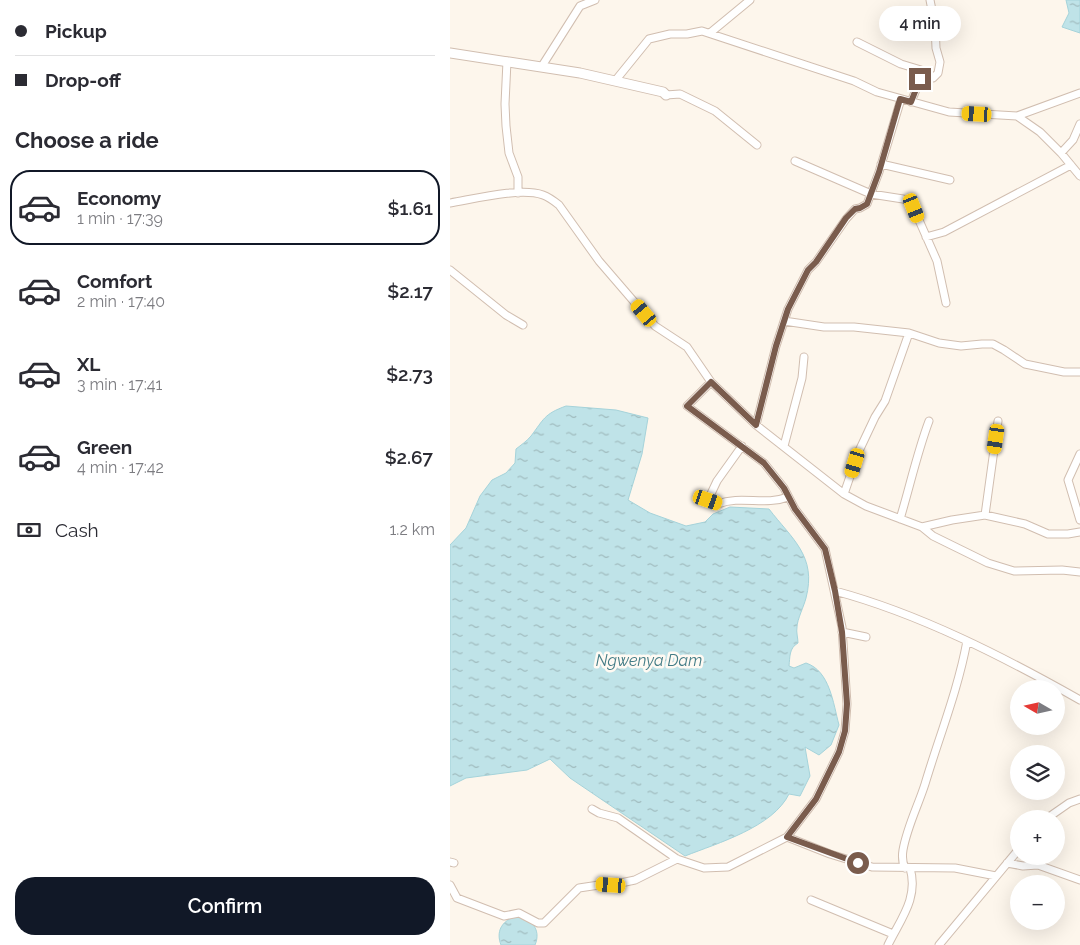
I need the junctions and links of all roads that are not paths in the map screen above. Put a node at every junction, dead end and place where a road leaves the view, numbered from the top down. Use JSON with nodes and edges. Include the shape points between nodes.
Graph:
{"nodes":[{"id":1,"x":595,"y":0,"type":"edge"},
{"id":2,"x":750,"y":0,"type":"edge"},
{"id":3,"x":930,"y":0,"type":"edge"},
{"id":4,"x":710,"y":33,"type":"junction"},
{"id":5,"x":856,"y":42,"type":"dead end"},
{"id":6,"x":450,"y":53,"type":"edge"},
{"id":7,"x":507,"y":61,"type":"junction"},
{"id":8,"x":542,"y":66,"type":"junction"},
{"id":9,"x":924,"y":73,"type":"junction"},
{"id":10,"x":615,"y":81,"type":"junction"},
{"id":11,"x":1080,"y":93,"type":"edge"},
{"id":12,"x":666,"y":95,"type":"joint"},
{"id":13,"x":900,"y":99,"type":"junction"},
{"id":14,"x":911,"y":102,"type":"junction"},
{"id":15,"x":1017,"y":116,"type":"junction"},
{"id":16,"x":1080,"y":124,"type":"edge"},
{"id":17,"x":757,"y":145,"type":"dead end"},
{"id":18,"x":1061,"y":153,"type":"junction"},
{"id":19,"x":795,"y":161,"type":"dead end"},
{"id":20,"x":882,"y":164,"type":"junction"},
{"id":21,"x":1071,"y":165,"type":"junction"},
{"id":22,"x":1080,"y":176,"type":"edge"},
{"id":23,"x":950,"y":180,"type":"dead end"},
{"id":24,"x":518,"y":193,"type":"junction"},
{"id":25,"x":871,"y":194,"type":"junction"},
{"id":26,"x":450,"y":204,"type":"edge"},
{"id":27,"x":926,"y":237,"type":"junction"},
{"id":28,"x":450,"y":270,"type":"edge"},
{"id":29,"x":946,"y":303,"type":"dead end"},
{"id":30,"x":784,"y":320,"type":"junction"},
{"id":31,"x":523,"y":325,"type":"dead end"},
{"id":32,"x":909,"y":333,"type":"junction"},
{"id":33,"x":804,"y":357,"type":"dead end"},
{"id":34,"x":1080,"y":372,"type":"edge"},
{"id":35,"x":711,"y":382,"type":"junction"},
{"id":36,"x":929,"y":421,"type":"dead end"},
{"id":37,"x":998,"y":421,"type":"dead end"},
{"id":38,"x":756,"y":425,"type":"junction"},
{"id":39,"x":742,"y":446,"type":"junction"},
{"id":40,"x":784,"y":446,"type":"junction"},
{"id":41,"x":1079,"y":458,"type":"edge"},
{"id":42,"x":844,"y":494,"type":"junction"},
{"id":43,"x":788,"y":497,"type":"junction"},
{"id":44,"x":985,"y":515,"type":"junction"},
{"id":45,"x":900,"y":519,"type":"junction"},
{"id":46,"x":1080,"y":520,"type":"edge"},
{"id":47,"x":922,"y":526,"type":"junction"},
{"id":48,"x":1080,"y":532,"type":"edge"},
{"id":49,"x":1080,"y":572,"type":"edge"},
{"id":50,"x":835,"y":591,"type":"junction"},
{"id":51,"x":842,"y":632,"type":"junction"},
{"id":52,"x":866,"y":637,"type":"dead end"},
{"id":53,"x":967,"y":641,"type":"junction"},
{"id":54,"x":1080,"y":700,"type":"edge"},
{"id":55,"x":1080,"y":799,"type":"edge"},
{"id":56,"x":592,"y":809,"type":"dead end"},
{"id":57,"x":1059,"y":810,"type":"edge"},
{"id":58,"x":787,"y":837,"type":"junction"},
{"id":59,"x":677,"y":858,"type":"junction"},
{"id":60,"x":1010,"y":860,"type":"edge"},
{"id":61,"x":1007,"y":863,"type":"junction"},
{"id":62,"x":907,"y":868,"type":"junction"},
{"id":63,"x":996,"y":876,"type":"junction"},
{"id":64,"x":1080,"y":880,"type":"edge"},
{"id":65,"x":450,"y":884,"type":"edge"},
{"id":66,"x":811,"y":900,"type":"dead end"},
{"id":67,"x":893,"y":934,"type":"junction"},
{"id":68,"x":888,"y":945,"type":"edge"},
{"id":69,"x":939,"y":945,"type":"edge"}],
"edges":[{"from":1,"to":8,"type":"street","via":[[580,6]]},
{"from":2,"to":4,"type":"street"},
{"from":3,"to":9,"type":"street","via":[[940,68],[933,78]]},
{"from":4,"to":10,"type":"street","via":[[699,31],[649,39]]},
{"from":4,"to":13,"type":"street"},
{"from":5,"to":9,"type":"street"},
{"from":6,"to":7,"type":"street"},
{"from":7,"to":8,"type":"street"},
{"from":7,"to":24,"type":"street","via":[[506,126],[509,153],[518,177]]},
{"from":8,"to":10,"type":"street"},
{"from":9,"to":14,"type":"street"},
{"from":10,"to":12,"type":"street"},
{"from":11,"to":15,"type":"street"},
{"from":12,"to":17,"type":"street","via":[[680,94],[715,111]]},
{"from":13,"to":14,"type":"street"},
{"from":13,"to":20,"type":"street"},
{"from":14,"to":15,"type":"street","via":[[949,112]]},
{"from":15,"to":18,"type":"street"},
{"from":16,"to":18,"type":"street"},
{"from":18,"to":21,"type":"street"},
{"from":19,"to":25,"type":"street"},
{"from":20,"to":23,"type":"street"},
{"from":20,"to":25,"type":"street"},
{"from":21,"to":22,"type":"street"},
{"from":21,"to":27,"type":"street","via":[[944,232]]},
{"from":24,"to":26,"type":"street"},
{"from":24,"to":35,"type":"street","via":[[543,195],[559,205],[599,261],[655,326],[687,347]]},
{"from":25,"to":27,"type":"street","via":[[910,202]]},
{"from":25,"to":30,"type":"street","via":[[867,204],[846,218],[808,270]]},
{"from":27,"to":29,"type":"street","via":[[937,261]]},
{"from":28,"to":31,"type":"street"},
{"from":30,"to":32,"type":"street","via":[[824,327]]},
{"from":30,"to":38,"type":"street"},
{"from":32,"to":34,"type":"street","via":[[961,346],[993,344],[1025,364]]},
{"from":32,"to":42,"type":"street","via":[[885,401],[858,453]]},
{"from":33,"to":40,"type":"street","via":[[802,378]]},
{"from":35,"to":38,"type":"street"},
{"from":35,"to":39,"type":"street","via":[[687,406]]},
{"from":36,"to":45,"type":"street"},
{"from":37,"to":44,"type":"street"},
{"from":38,"to":40,"type":"street"},
{"from":39,"to":43,"type":"street","via":[[764,463]]},
{"from":39,"to":43,"type":"street","via":[[717,481],[708,500],[718,504],[728,500],[768,502]]},
{"from":40,"to":42,"type":"street"},
{"from":41,"to":46,"type":"street","via":[[1068,480]]},
{"from":42,"to":45,"type":"street"},
{"from":43,"to":50,"type":"street","via":[[825,549]]},
{"from":44,"to":47,"type":"street"},
{"from":44,"to":48,"type":"street","via":[[1025,524],[1044,533]]},
{"from":45,"to":47,"type":"street"},
{"from":47,"to":49,"type":"street","via":[[933,536],[982,560],[1014,571]]},
{"from":50,"to":51,"type":"street"},
{"from":50,"to":53,"type":"street","via":[[894,610]]},
{"from":51,"to":52,"type":"street"},
{"from":51,"to":58,"type":"street","via":[[847,704],[845,731],[839,752],[816,799]]},
{"from":53,"to":54,"type":"street"},
{"from":53,"to":62,"type":"street","via":[[954,695],[903,849]]},
{"from":55,"to":57,"type":"street"},
{"from":56,"to":59,"type":"street","via":[[618,818]]},
{"from":58,"to":59,"type":"street","via":[[728,867],[704,868]]},
{"from":58,"to":62,"type":"street","via":[[872,868]]},
{"from":59,"to":65,"type":"street","via":[[634,880],[578,888],[544,923],[519,913],[504,916],[457,898]]},
{"from":60,"to":61,"type":"street"},
{"from":61,"to":63,"type":"street"},
{"from":61,"to":64,"type":"street","via":[[1038,865]]},
{"from":62,"to":63,"type":"street","via":[[955,868]]},
{"from":62,"to":67,"type":"street","via":[[913,890],[909,906]]},
{"from":63,"to":69,"type":"street"},
{"from":66,"to":67,"type":"street"},
{"from":67,"to":68,"type":"street"}]}
